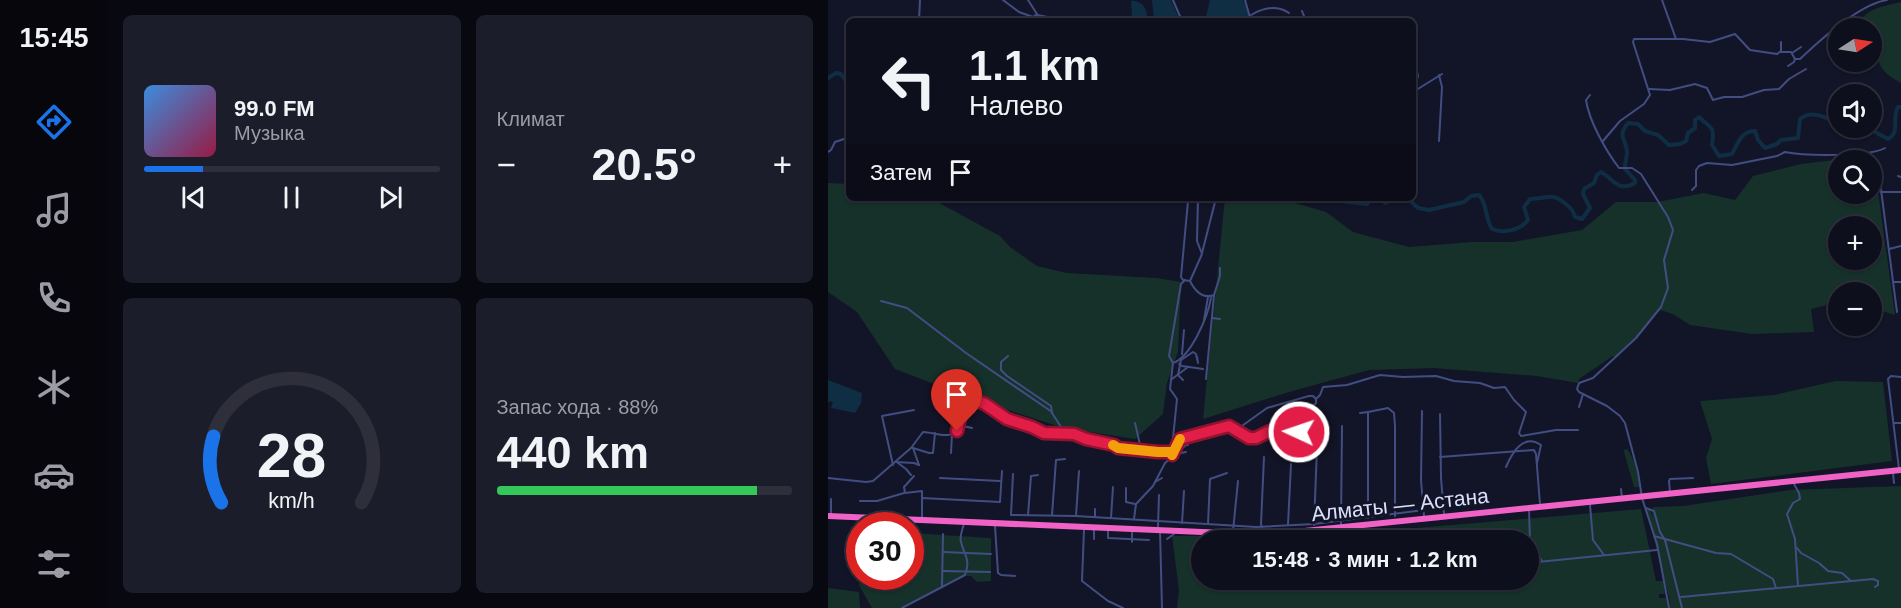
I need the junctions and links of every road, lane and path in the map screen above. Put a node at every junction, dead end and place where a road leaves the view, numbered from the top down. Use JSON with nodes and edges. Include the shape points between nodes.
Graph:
{"nodes":[{"id":1,"x":920,"y":0,"type":"edge"},
{"id":2,"x":1003,"y":0,"type":"edge"},
{"id":3,"x":1028,"y":0,"type":"edge"},
{"id":4,"x":1173,"y":0,"type":"edge"},
{"id":5,"x":1245,"y":0,"type":"edge"},
{"id":6,"x":1662,"y":0,"type":"edge"},
{"id":7,"x":1887,"y":0,"type":"edge"},
{"id":8,"x":1302,"y":11,"type":"dead end"},
{"id":9,"x":1289,"y":13,"type":"dead end"},
{"id":10,"x":1037,"y":15,"type":"junction"},
{"id":11,"x":1251,"y":15,"type":"joint"},
{"id":12,"x":919,"y":18,"type":"edge"},
{"id":13,"x":1047,"y":18,"type":"edge"},
{"id":14,"x":1181,"y":18,"type":"edge"},
{"id":15,"x":1305,"y":18,"type":"edge"},
{"id":16,"x":1676,"y":39,"type":"junction"},
{"id":17,"x":1781,"y":42,"type":"dead end"},
{"id":18,"x":1801,"y":47,"type":"dead end"},
{"id":19,"x":1781,"y":52,"type":"junction"},
{"id":20,"x":1792,"y":53,"type":"junction"},
{"id":21,"x":1795,"y":59,"type":"junction"},
{"id":22,"x":1788,"y":66,"type":"dead end"},
{"id":23,"x":1806,"y":69,"type":"dead end"},
{"id":24,"x":1649,"y":89,"type":"junction"},
{"id":25,"x":1416,"y":90,"type":"edge"},
{"id":26,"x":1590,"y":95,"type":"dead end"},
{"id":27,"x":846,"y":137,"type":"edge"},
{"id":28,"x":1439,"y":140,"type":"dead end"},
{"id":29,"x":1603,"y":141,"type":"junction"},
{"id":30,"x":1885,"y":148,"type":"dead end"},
{"id":31,"x":1879,"y":150,"type":"edge"},
{"id":32,"x":828,"y":152,"type":"edge"},
{"id":33,"x":1828,"y":155,"type":"edge"},
{"id":34,"x":1692,"y":190,"type":"dead end"},
{"id":35,"x":1882,"y":192,"type":"edge"},
{"id":36,"x":1901,"y":192,"type":"edge"},
{"id":37,"x":1882,"y":198,"type":"edge"},
{"id":38,"x":1188,"y":201,"type":"edge"},
{"id":39,"x":1198,"y":201,"type":"edge"},
{"id":40,"x":1215,"y":202,"type":"dead end"},
{"id":41,"x":1901,"y":246,"type":"edge"},
{"id":42,"x":1890,"y":249,"type":"junction"},
{"id":43,"x":1202,"y":253,"type":"junction"},
{"id":44,"x":1220,"y":268,"type":"dead end"},
{"id":45,"x":1185,"y":280,"type":"junction"},
{"id":46,"x":1190,"y":281,"type":"junction"},
{"id":47,"x":1893,"y":282,"type":"junction"},
{"id":48,"x":1901,"y":282,"type":"edge"},
{"id":49,"x":1209,"y":297,"type":"junction"},
{"id":50,"x":881,"y":301,"type":"dead end"},
{"id":51,"x":1898,"y":312,"type":"dead end"},
{"id":52,"x":1212,"y":318,"type":"junction"},
{"id":53,"x":1220,"y":319,"type":"dead end"},
{"id":54,"x":1184,"y":330,"type":"dead end"},
{"id":55,"x":1008,"y":356,"type":"dead end"},
{"id":56,"x":1197,"y":357,"type":"dead end"},
{"id":57,"x":1181,"y":358,"type":"junction"},
{"id":58,"x":1176,"y":363,"type":"junction"},
{"id":59,"x":1188,"y":367,"type":"junction"},
{"id":60,"x":1203,"y":369,"type":"dead end"},
{"id":61,"x":1178,"y":375,"type":"junction"},
{"id":62,"x":1901,"y":377,"type":"edge"},
{"id":63,"x":1172,"y":379,"type":"junction"},
{"id":64,"x":1206,"y":379,"type":"dead end"},
{"id":65,"x":1183,"y":380,"type":"dead end"},
{"id":66,"x":1583,"y":394,"type":"junction"},
{"id":67,"x":1316,"y":399,"type":"junction"},
{"id":68,"x":963,"y":406,"type":"junction"},
{"id":69,"x":1579,"y":406,"type":"dead end"},
{"id":70,"x":914,"y":410,"type":"dead end"},
{"id":71,"x":972,"y":410,"type":"dead end"},
{"id":72,"x":1422,"y":411,"type":"dead end"},
{"id":73,"x":1052,"y":412,"type":"junction"},
{"id":74,"x":1368,"y":412,"type":"junction"},
{"id":75,"x":1360,"y":413,"type":"dead end"},
{"id":76,"x":1440,"y":414,"type":"dead end"},
{"id":77,"x":1307,"y":415,"type":"junction"},
{"id":78,"x":1135,"y":423,"type":"dead end"},
{"id":79,"x":1894,"y":423,"type":"junction"},
{"id":80,"x":1901,"y":423,"type":"edge"},
{"id":81,"x":1314,"y":424,"type":"junction"},
{"id":82,"x":1328,"y":424,"type":"dead end"},
{"id":83,"x":1342,"y":426,"type":"dead end"},
{"id":84,"x":972,"y":428,"type":"dead end"},
{"id":85,"x":1234,"y":428,"type":"junction"},
{"id":86,"x":1322,"y":430,"type":"junction"},
{"id":87,"x":1578,"y":430,"type":"dead end"},
{"id":88,"x":935,"y":433,"type":"junction"},
{"id":89,"x":954,"y":433,"type":"junction"},
{"id":90,"x":1065,"y":433,"type":"junction"},
{"id":91,"x":1316,"y":434,"type":"junction"},
{"id":92,"x":1535,"y":434,"type":"junction"},
{"id":93,"x":1535,"y":442,"type":"junction"},
{"id":94,"x":1176,"y":446,"type":"junction"},
{"id":95,"x":913,"y":447,"type":"junction"},
{"id":96,"x":1141,"y":449,"type":"junction"},
{"id":97,"x":1186,"y":452,"type":"dead end"},
{"id":98,"x":1514,"y":452,"type":"junction"},
{"id":99,"x":951,"y":453,"type":"dead end"},
{"id":100,"x":1173,"y":454,"type":"junction"},
{"id":101,"x":1264,"y":457,"type":"dead end"},
{"id":102,"x":1440,"y":457,"type":"junction"},
{"id":103,"x":1065,"y":459,"type":"dead end"},
{"id":104,"x":1899,"y":459,"type":"edge"},
{"id":105,"x":896,"y":463,"type":"junction"},
{"id":106,"x":1291,"y":464,"type":"dead end"},
{"id":107,"x":1537,"y":464,"type":"junction"},
{"id":108,"x":1506,"y":467,"type":"dead end"},
{"id":109,"x":1898,"y":470,"type":"edge"},
{"id":110,"x":1002,"y":471,"type":"dead end"},
{"id":111,"x":1079,"y":471,"type":"dead end"},
{"id":112,"x":1227,"y":473,"type":"dead end"},
{"id":113,"x":1013,"y":474,"type":"dead end"},
{"id":114,"x":1038,"y":475,"type":"dead end"},
{"id":115,"x":828,"y":478,"type":"edge"},
{"id":116,"x":940,"y":478,"type":"dead end"},
{"id":117,"x":1161,"y":478,"type":"dead end"},
{"id":118,"x":1693,"y":478,"type":"dead end"},
{"id":119,"x":1001,"y":481,"type":"junction"},
{"id":120,"x":1238,"y":481,"type":"dead end"},
{"id":121,"x":1793,"y":481,"type":"junction"},
{"id":122,"x":1155,"y":482,"type":"junction"},
{"id":123,"x":1894,"y":483,"type":"dead end"},
{"id":124,"x":1113,"y":488,"type":"dead end"},
{"id":125,"x":1126,"y":488,"type":"dead end"},
{"id":126,"x":1621,"y":489,"type":"dead end"},
{"id":127,"x":1184,"y":491,"type":"dead end"},
{"id":128,"x":905,"y":493,"type":"junction"},
{"id":129,"x":1670,"y":493,"type":"junction"},
{"id":130,"x":1159,"y":495,"type":"dead end"},
{"id":131,"x":1642,"y":496,"type":"junction"},
{"id":132,"x":922,"y":498,"type":"junction"},
{"id":133,"x":1622,"y":498,"type":"junction"},
{"id":134,"x":831,"y":499,"type":"dead end"},
{"id":135,"x":860,"y":501,"type":"dead end"},
{"id":136,"x":1590,"y":502,"type":"junction"},
{"id":137,"x":1136,"y":504,"type":"junction"},
{"id":138,"x":1541,"y":507,"type":"junction"},
{"id":139,"x":1529,"y":508,"type":"junction"},
{"id":140,"x":1646,"y":508,"type":"junction"},
{"id":141,"x":1095,"y":509,"type":"dead end"},
{"id":142,"x":1424,"y":510,"type":"junction"},
{"id":143,"x":922,"y":512,"type":"edge"},
{"id":144,"x":1028,"y":515,"type":"junction"},
{"id":145,"x":830,"y":516,"type":"edge"},
{"id":146,"x":1052,"y":516,"type":"junction"},
{"id":147,"x":1076,"y":516,"type":"junction"},
{"id":148,"x":1095,"y":517,"type":"junction"},
{"id":149,"x":1406,"y":517,"type":"junction"},
{"id":150,"x":1445,"y":517,"type":"junction"},
{"id":151,"x":846,"y":518,"type":"edge"},
{"id":152,"x":1111,"y":519,"type":"junction"},
{"id":153,"x":1370,"y":519,"type":"junction"},
{"id":154,"x":1394,"y":519,"type":"junction"},
{"id":155,"x":1424,"y":519,"type":"junction"},
{"id":156,"x":924,"y":520,"type":"edge"},
{"id":157,"x":1135,"y":520,"type":"junction"},
{"id":158,"x":1341,"y":520,"type":"junction"},
{"id":159,"x":1158,"y":521,"type":"junction"},
{"id":160,"x":964,"y":522,"type":"junction"},
{"id":161,"x":995,"y":523,"type":"junction"},
{"id":162,"x":1182,"y":523,"type":"junction"},
{"id":163,"x":1208,"y":524,"type":"junction"},
{"id":164,"x":1234,"y":525,"type":"junction"},
{"id":165,"x":1288,"y":525,"type":"junction"},
{"id":166,"x":1261,"y":526,"type":"junction"},
{"id":167,"x":1084,"y":527,"type":"junction"},
{"id":168,"x":1094,"y":527,"type":"junction"},
{"id":169,"x":1108,"y":528,"type":"junction"},
{"id":170,"x":1315,"y":528,"type":"junction"},
{"id":171,"x":1341,"y":528,"type":"junction"},
{"id":172,"x":1134,"y":529,"type":"junction"},
{"id":173,"x":1159,"y":530,"type":"junction"},
{"id":174,"x":1233,"y":530,"type":"edge"},
{"id":175,"x":1262,"y":530,"type":"edge"},
{"id":176,"x":1298,"y":530,"type":"edge"},
{"id":177,"x":1176,"y":531,"type":"junction"},
{"id":178,"x":1191,"y":532,"type":"edge"},
{"id":179,"x":943,"y":534,"type":"dead end"},
{"id":180,"x":1654,"y":536,"type":"junction"},
{"id":181,"x":1167,"y":539,"type":"dead end"},
{"id":182,"x":1094,"y":540,"type":"dead end"},
{"id":183,"x":1149,"y":540,"type":"dead end"},
{"id":184,"x":1665,"y":540,"type":"junction"},
{"id":185,"x":1132,"y":541,"type":"junction"},
{"id":186,"x":1796,"y":546,"type":"junction"},
{"id":187,"x":1658,"y":550,"type":"junction"},
{"id":188,"x":943,"y":552,"type":"junction"},
{"id":189,"x":1634,"y":552,"type":"junction"},
{"id":190,"x":966,"y":553,"type":"junction"},
{"id":191,"x":991,"y":554,"type":"dead end"},
{"id":192,"x":1604,"y":555,"type":"junction"},
{"id":193,"x":1635,"y":557,"type":"dead end"},
{"id":194,"x":1539,"y":561,"type":"edge"},
{"id":195,"x":1542,"y":561,"type":"junction"},
{"id":196,"x":943,"y":571,"type":"junction"},
{"id":197,"x":967,"y":571,"type":"junction"},
{"id":198,"x":990,"y":572,"type":"dead end"},
{"id":199,"x":1015,"y":576,"type":"dead end"},
{"id":200,"x":1851,"y":580,"type":"junction"},
{"id":201,"x":1798,"y":586,"type":"junction"},
{"id":202,"x":942,"y":587,"type":"junction"},
{"id":203,"x":1875,"y":587,"type":"dead end"},
{"id":204,"x":1776,"y":588,"type":"junction"},
{"id":205,"x":1680,"y":597,"type":"junction"},
{"id":206,"x":902,"y":608,"type":"edge"},
{"id":207,"x":1123,"y":608,"type":"edge"},
{"id":208,"x":1162,"y":608,"type":"edge"},
{"id":209,"x":1669,"y":608,"type":"edge"},
{"id":210,"x":1682,"y":608,"type":"edge"}],
"edges":[{"from":1,"to":12,"type":"street"},
{"from":2,"to":10,"type":"street","via":[[1028,16]]},
{"from":3,"to":10,"type":"street"},
{"from":4,"to":14,"type":"street"},
{"from":5,"to":11,"type":"street"},
{"from":6,"to":16,"type":"street"},
{"from":7,"to":21,"type":"street","via":[[1869,6]]},
{"from":8,"to":15,"type":"street"},
{"from":9,"to":11,"type":"street","via":[[1273,8]]},
{"from":10,"to":13,"type":"street"},
{"from":16,"to":19,"type":"street","via":[[1710,42],[1735,34],[1751,50]]},
{"from":16,"to":24,"type":"street","via":[[1634,39]]},
{"from":17,"to":19,"type":"street"},
{"from":18,"to":20,"type":"street"},
{"from":19,"to":20,"type":"street"},
{"from":20,"to":21,"type":"street"},
{"from":21,"to":22,"type":"street"},
{"from":23,"to":24,"type":"street","via":[[1781,88],[1742,98],[1713,99],[1705,86],[1695,84]]},
{"from":24,"to":29,"type":"street","via":[[1647,101],[1620,121]]},
{"from":25,"to":28,"type":"street","via":[[1440,75]]},
{"from":26,"to":29,"type":"street","via":[[1587,108]]},
{"from":27,"to":32,"type":"street","via":[[835,142]]},
{"from":29,"to":66,"type":"street","via":[[1617,166],[1641,174],[1673,230],[1664,260],[1668,288],[1661,308],[1593,378],[1579,383],[1577,391]]},
{"from":30,"to":31,"type":"street"},
{"from":33,"to":34,"type":"street","via":[[1785,152],[1732,165],[1704,164],[1696,170],[1696,186]]},
{"from":35,"to":36,"type":"street"},
{"from":37,"to":42,"type":"street"},
{"from":38,"to":45,"type":"street","via":[[1181,277]]},
{"from":39,"to":43,"type":"street","via":[[1197,241]]},
{"from":40,"to":43,"type":"street"},
{"from":41,"to":42,"type":"street"},
{"from":42,"to":47,"type":"street"},
{"from":43,"to":46,"type":"street"},
{"from":44,"to":49,"type":"street"},
{"from":45,"to":46,"type":"street"},
{"from":45,"to":58,"type":"street","via":[[1181,284],[1170,353],[1170,360]]},
{"from":46,"to":49,"type":"street","via":[[1200,294]]},
{"from":47,"to":48,"type":"street"},
{"from":47,"to":51,"type":"street"},
{"from":49,"to":52,"type":"street"},
{"from":49,"to":57,"type":"street","via":[[1198,336]]},
{"from":50,"to":73,"type":"street","via":[[907,308]]},
{"from":52,"to":53,"type":"street"},
{"from":52,"to":64,"type":"street"},
{"from":54,"to":57,"type":"street"},
{"from":55,"to":73,"type":"street","via":[[1000,362],[1001,370],[1051,406]]},
{"from":56,"to":57,"type":"street","via":[[1193,352]]},
{"from":57,"to":58,"type":"street"},
{"from":58,"to":59,"type":"street"},
{"from":58,"to":61,"type":"street"},
{"from":58,"to":63,"type":"street"},
{"from":59,"to":60,"type":"street"},
{"from":59,"to":61,"type":"street"},
{"from":61,"to":63,"type":"street"},
{"from":61,"to":65,"type":"street"},
{"from":62,"to":79,"type":"street","via":[[1888,379]]},
{"from":63,"to":100,"type":"street","via":[[1170,389],[1177,399],[1170,447]]},
{"from":66,"to":69,"type":"street"},
{"from":66,"to":131,"type":"street","via":[[1624,420]]},
{"from":67,"to":77,"type":"street"},
{"from":67,"to":85,"type":"street","via":[[1304,396],[1273,405]]},
{"from":67,"to":92,"type":"street","via":[[1324,386],[1347,385],[1380,375],[1436,376],[1480,383],[1505,387],[1526,412],[1520,435]]},
{"from":68,"to":71,"type":"street"},
{"from":68,"to":89,"type":"street"},
{"from":68,"to":90,"type":"street","via":[[965,400],[974,399],[1016,423],[1044,433]]},
{"from":70,"to":105,"type":"street","via":[[882,416]]},
{"from":72,"to":142,"type":"street"},
{"from":73,"to":90,"type":"street"},
{"from":74,"to":75,"type":"street"},
{"from":74,"to":153,"type":"street"},
{"from":74,"to":154,"type":"street","via":[[1388,408],[1394,413]]},
{"from":76,"to":102,"type":"street"},
{"from":77,"to":81,"type":"street"},
{"from":77,"to":85,"type":"street","via":[[1297,434],[1270,431],[1249,438]]},
{"from":78,"to":96,"type":"street"},
{"from":79,"to":80,"type":"street"},
{"from":79,"to":104,"type":"street"},
{"from":81,"to":86,"type":"street"},
{"from":81,"to":91,"type":"street"},
{"from":82,"to":86,"type":"street"},
{"from":83,"to":158,"type":"street"},
{"from":84,"to":89,"type":"street","via":[[963,426]]},
{"from":85,"to":94,"type":"street","via":[[1180,439]]},
{"from":86,"to":91,"type":"street"},
{"from":87,"to":92,"type":"street"},
{"from":88,"to":89,"type":"street"},
{"from":88,"to":95,"type":"street","via":[[923,432]]},
{"from":88,"to":95,"type":"street","via":[[933,453]]},
{"from":89,"to":99,"type":"street"},
{"from":90,"to":96,"type":"street","via":[[1118,448]]},
{"from":91,"to":170,"type":"street"},
{"from":92,"to":93,"type":"street"},
{"from":93,"to":98,"type":"street","via":[[1522,443]]},
{"from":93,"to":107,"type":"street","via":[[1541,446]]},
{"from":94,"to":100,"type":"street"},
{"from":94,"to":100,"type":"street","via":[[1187,445]]},
{"from":95,"to":105,"type":"street"},
{"from":95,"to":105,"type":"street","via":[[919,465]]},
{"from":96,"to":100,"type":"street"},
{"from":97,"to":100,"type":"street"},
{"from":98,"to":102,"type":"street"},
{"from":98,"to":107,"type":"street","via":[[1534,450]]},
{"from":98,"to":108,"type":"street"},
{"from":100,"to":122,"type":"street"},
{"from":101,"to":166,"type":"street"},
{"from":102,"to":150,"type":"street"},
{"from":103,"to":146,"type":"street","via":[[1056,460]]},
{"from":104,"to":109,"type":"street"},
{"from":105,"to":115,"type":"street","via":[[870,482]]},
{"from":105,"to":128,"type":"street","via":[[913,476],[904,485]]},
{"from":106,"to":165,"type":"street"},
{"from":107,"to":138,"type":"street"},
{"from":109,"to":121,"type":"highway","name":"Алматы — Астана"},
{"from":109,"to":123,"type":"street"},
{"from":110,"to":119,"type":"street"},
{"from":111,"to":147,"type":"street"},
{"from":112,"to":163,"type":"street","via":[[1210,479]]},
{"from":113,"to":144,"type":"street","via":[[1011,515]]},
{"from":114,"to":144,"type":"street","via":[[1031,476]]},
{"from":116,"to":119,"type":"street"},
{"from":117,"to":122,"type":"street"},
{"from":118,"to":129,"type":"street","via":[[1668,478]]},
{"from":119,"to":132,"type":"street","via":[[999,502]]},
{"from":120,"to":164,"type":"street"},
{"from":121,"to":129,"type":"highway","name":"Алматы — Астана"},
{"from":121,"to":186,"type":"street","via":[[1800,499],[1787,514]]},
{"from":122,"to":137,"type":"street"},
{"from":124,"to":152,"type":"street"},
{"from":125,"to":137,"type":"street","via":[[1126,502]]},
{"from":126,"to":133,"type":"street"},
{"from":127,"to":162,"type":"street"},
{"from":128,"to":132,"type":"street","via":[[922,490]]},
{"from":128,"to":135,"type":"street"},
{"from":129,"to":131,"type":"highway","name":"Алматы — Астана"},
{"from":130,"to":159,"type":"street"},
{"from":131,"to":133,"type":"highway","name":"Алматы — Астана"},
{"from":131,"to":140,"type":"street"},
{"from":132,"to":143,"type":"street"},
{"from":133,"to":136,"type":"highway","name":"Алматы — Астана"},
{"from":134,"to":145,"type":"street"},
{"from":136,"to":138,"type":"highway","name":"Алматы — Астана"},
{"from":136,"to":192,"type":"street","via":[[1592,536]]},
{"from":137,"to":157,"type":"street"},
{"from":138,"to":139,"type":"highway","name":"Алматы — Астана"},
{"from":139,"to":150,"type":"highway","name":"Алматы — Астана"},
{"from":139,"to":195,"type":"street","via":[[1530,543]]},
{"from":140,"to":180,"type":"street"},
{"from":140,"to":184,"type":"street","via":[[1654,511]]},
{"from":141,"to":148,"type":"street"},
{"from":142,"to":149,"type":"street"},
{"from":142,"to":155,"type":"street"},
{"from":144,"to":146,"type":"street"},
{"from":145,"to":151,"type":"highway","name":"Алматы — Астана"},
{"from":146,"to":147,"type":"street"},
{"from":147,"to":148,"type":"street"},
{"from":148,"to":152,"type":"street"},
{"from":149,"to":154,"type":"highway","name":"Алматы — Астана"},
{"from":149,"to":155,"type":"highway","name":"Алматы — Астана"},
{"from":150,"to":155,"type":"highway","name":"Алматы — Астана"},
{"from":152,"to":157,"type":"street"},
{"from":153,"to":154,"type":"highway","name":"Алматы — Астана"},
{"from":153,"to":158,"type":"street"},
{"from":153,"to":171,"type":"highway","name":"Алматы — Астана"},
{"from":156,"to":160,"type":"highway","name":"Алматы — Астана"},
{"from":157,"to":159,"type":"street"},
{"from":157,"to":172,"type":"street"},
{"from":158,"to":170,"type":"street"},
{"from":158,"to":171,"type":"street"},
{"from":159,"to":162,"type":"street"},
{"from":159,"to":173,"type":"street"},
{"from":160,"to":161,"type":"highway","name":"Алматы — Астана"},
{"from":160,"to":190,"type":"street","via":[[960,539]]},
{"from":161,"to":167,"type":"highway","name":"Алматы — Астана"},
{"from":161,"to":199,"type":"street","via":[[998,573]]},
{"from":162,"to":163,"type":"street"},
{"from":163,"to":164,"type":"street"},
{"from":164,"to":166,"type":"street"},
{"from":164,"to":174,"type":"street"},
{"from":165,"to":166,"type":"street"},
{"from":165,"to":170,"type":"street"},
{"from":166,"to":175,"type":"street"},
{"from":167,"to":168,"type":"highway","name":"Алматы — Астана"},
{"from":167,"to":207,"type":"street","via":[[1082,581]]},
{"from":168,"to":169,"type":"highway","name":"Алматы — Астана"},
{"from":168,"to":182,"type":"street"},
{"from":169,"to":172,"type":"highway","name":"Алматы — Астана"},
{"from":169,"to":185,"type":"street","via":[[1108,538]]},
{"from":170,"to":171,"type":"highway","name":"Алматы — Астана"},
{"from":170,"to":176,"type":"highway","name":"Алматы — Астана"},
{"from":172,"to":173,"type":"highway","name":"Алматы — Астана"},
{"from":172,"to":185,"type":"street"},
{"from":173,"to":177,"type":"highway","name":"Алматы — Астана"},
{"from":173,"to":208,"type":"street"},
{"from":177,"to":178,"type":"highway","name":"Алматы — Астана"},
{"from":177,"to":181,"type":"street"},
{"from":179,"to":188,"type":"street"},
{"from":180,"to":184,"type":"street"},
{"from":180,"to":187,"type":"street"},
{"from":183,"to":185,"type":"street"},
{"from":184,"to":204,"type":"street","via":[[1731,554],[1773,579]]},
{"from":184,"to":205,"type":"street"},
{"from":186,"to":200,"type":"street","via":[[1828,571],[1842,573]]},
{"from":186,"to":201,"type":"street"},
{"from":187,"to":189,"type":"street"},
{"from":187,"to":209,"type":"street"},
{"from":188,"to":190,"type":"street"},
{"from":188,"to":196,"type":"street"},
{"from":189,"to":192,"type":"street"},
{"from":189,"to":193,"type":"street"},
{"from":190,"to":191,"type":"street"},
{"from":190,"to":197,"type":"street"},
{"from":192,"to":195,"type":"street"},
{"from":194,"to":195,"type":"street"},
{"from":196,"to":197,"type":"street"},
{"from":196,"to":202,"type":"street"},
{"from":197,"to":198,"type":"street"},
{"from":197,"to":202,"type":"street","via":[[962,578]]},
{"from":200,"to":201,"type":"street"},
{"from":200,"to":203,"type":"street","via":[[1876,579]]},
{"from":201,"to":204,"type":"street"},
{"from":202,"to":206,"type":"street"},
{"from":204,"to":205,"type":"street"},
{"from":205,"to":210,"type":"street"}]}
